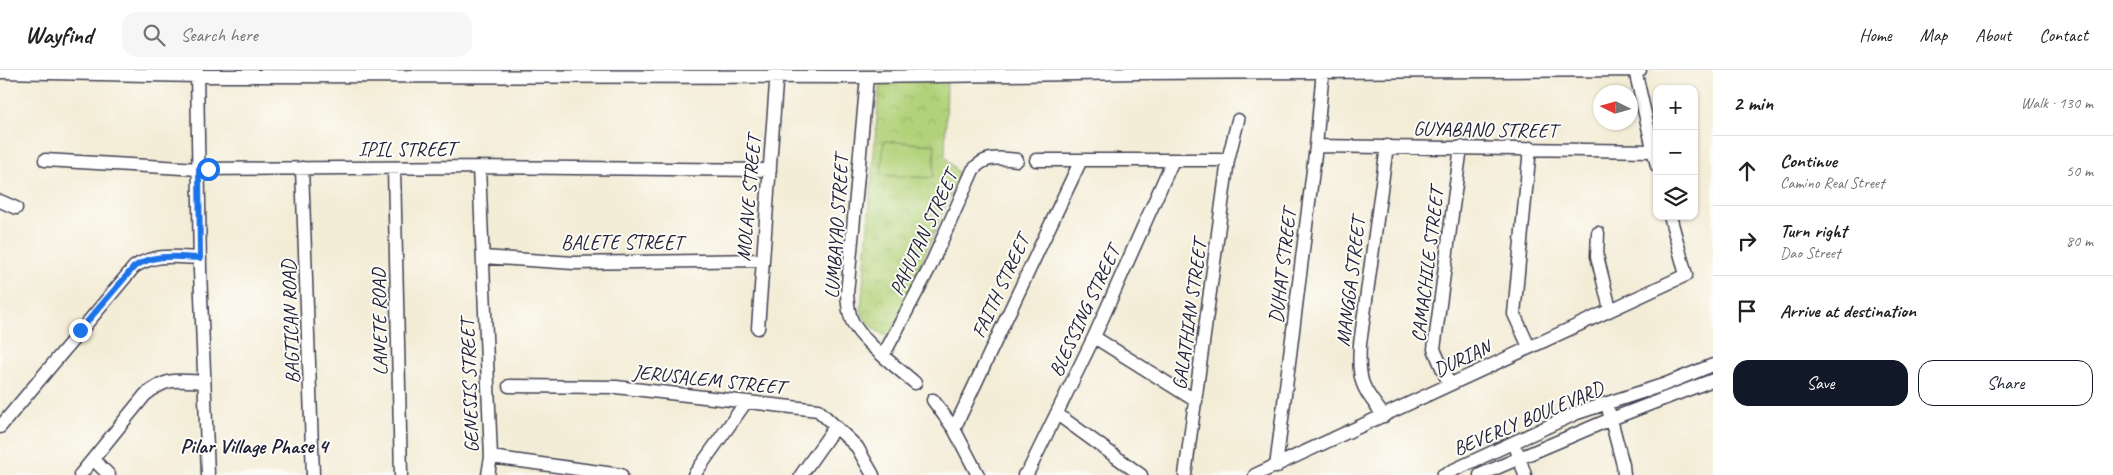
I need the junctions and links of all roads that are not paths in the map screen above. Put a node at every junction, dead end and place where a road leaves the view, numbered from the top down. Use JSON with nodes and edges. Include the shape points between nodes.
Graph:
{"nodes":[{"id":1,"x":1635,"y":70,"type":"edge"},
{"id":2,"x":1640,"y":70,"type":"edge"},
{"id":3,"x":1323,"y":71,"type":"edge"},
{"id":4,"x":7,"y":72,"type":"edge"},
{"id":5,"x":104,"y":72,"type":"edge"},
{"id":6,"x":1060,"y":72,"type":"edge"},
{"id":7,"x":198,"y":73,"type":"edge"},
{"id":8,"x":777,"y":74,"type":"edge"},
{"id":9,"x":867,"y":77,"type":"junction"},
{"id":10,"x":1238,"y":120,"type":"dead end"},
{"id":11,"x":1316,"y":146,"type":"junction"},
{"id":12,"x":1386,"y":146,"type":"junction"},
{"id":13,"x":1461,"y":147,"type":"junction"},
{"id":14,"x":1530,"y":148,"type":"junction"},
{"id":15,"x":1653,"y":151,"type":"joint"},
{"id":16,"x":44,"y":160,"type":"dead end"},
{"id":17,"x":1017,"y":160,"type":"dead end"},
{"id":18,"x":1036,"y":160,"type":"dead end"},
{"id":19,"x":1081,"y":160,"type":"junction"},
{"id":20,"x":1173,"y":160,"type":"junction"},
{"id":21,"x":1228,"y":160,"type":"junction"},
{"id":22,"x":479,"y":167,"type":"junction"},
{"id":23,"x":302,"y":168,"type":"junction"},
{"id":24,"x":199,"y":169,"type":"junction"},
{"id":25,"x":394,"y":169,"type":"junction"},
{"id":26,"x":770,"y":170,"type":"junction"},
{"id":27,"x":0,"y":201,"type":"edge"},
{"id":28,"x":16,"y":208,"type":"dead end"},
{"id":29,"x":1671,"y":220,"type":"edge"},
{"id":30,"x":1598,"y":233,"type":"dead end"},
{"id":31,"x":483,"y":257,"type":"junction"},
{"id":32,"x":200,"y":258,"type":"junction"},
{"id":33,"x":762,"y":260,"type":"junction"},
{"id":34,"x":1610,"y":309,"type":"junction"},
{"id":35,"x":758,"y":328,"type":"dead end"},
{"id":36,"x":1094,"y":337,"type":"junction"},
{"id":37,"x":1529,"y":347,"type":"junction"},
{"id":38,"x":883,"y":356,"type":"junction"},
{"id":39,"x":1713,"y":365,"type":"edge"},
{"id":40,"x":1713,"y":380,"type":"edge"},
{"id":41,"x":203,"y":382,"type":"junction"},
{"id":42,"x":915,"y":383,"type":"dead end"},
{"id":43,"x":1449,"y":384,"type":"junction"},
{"id":44,"x":509,"y":386,"type":"dead end"},
{"id":45,"x":933,"y":400,"type":"dead end"},
{"id":46,"x":1196,"y":401,"type":"junction"},
{"id":47,"x":746,"y":402,"type":"junction"},
{"id":48,"x":1606,"y":403,"type":"junction"},
{"id":49,"x":1057,"y":414,"type":"junction"},
{"id":50,"x":1384,"y":416,"type":"junction"},
{"id":51,"x":1610,"y":419,"type":"junction"},
{"id":52,"x":835,"y":427,"type":"junction"},
{"id":53,"x":0,"y":428,"type":"edge"},
{"id":54,"x":954,"y":429,"type":"junction"},
{"id":55,"x":1514,"y":442,"type":"junction"},
{"id":56,"x":491,"y":457,"type":"junction"},
{"id":57,"x":1519,"y":457,"type":"junction"},
{"id":58,"x":92,"y":459,"type":"junction"},
{"id":59,"x":1276,"y":467,"type":"junction"},
{"id":60,"x":80,"y":475,"type":"edge"},
{"id":61,"x":109,"y":475,"type":"edge"},
{"id":62,"x":208,"y":475,"type":"edge"},
{"id":63,"x":313,"y":475,"type":"edge"},
{"id":64,"x":401,"y":475,"type":"edge"},
{"id":65,"x":488,"y":475,"type":"edge"},
{"id":66,"x":621,"y":475,"type":"edge"},
{"id":67,"x":694,"y":475,"type":"edge"},
{"id":68,"x":801,"y":475,"type":"edge"},
{"id":69,"x":872,"y":475,"type":"edge"},
{"id":70,"x":978,"y":475,"type":"edge"},
{"id":71,"x":1024,"y":475,"type":"edge"},
{"id":72,"x":1141,"y":475,"type":"edge"},
{"id":73,"x":1185,"y":475,"type":"edge"},
{"id":74,"x":1254,"y":475,"type":"edge"},
{"id":75,"x":1442,"y":475,"type":"edge"},
{"id":76,"x":1480,"y":475,"type":"edge"},
{"id":77,"x":1525,"y":475,"type":"edge"},
{"id":78,"x":1624,"y":475,"type":"edge"}],
"edges":[{"from":1,"to":2,"type":"street"},
{"from":1,"to":3,"type":"street"},
{"from":1,"to":15,"type":"street"},
{"from":3,"to":6,"type":"street"},
{"from":3,"to":11,"type":"street","name":"DUHAT STREET"},
{"from":4,"to":5,"type":"street"},
{"from":5,"to":7,"type":"street"},
{"from":6,"to":9,"type":"street"},
{"from":7,"to":8,"type":"street"},
{"from":7,"to":24,"type":"street"},
{"from":8,"to":9,"type":"street"},
{"from":8,"to":26,"type":"street","name":"MOLAVE STREET"},
{"from":9,"to":38,"type":"street","name":"LUMBAYAO STREET","via":[[847,294],[852,322]]},
{"from":10,"to":21,"type":"street","name":"GALATHIAN STREET"},
{"from":11,"to":12,"type":"street","name":"GUYABANO STREET"},
{"from":11,"to":59,"type":"street","name":"DUHAT STREET"},
{"from":12,"to":13,"type":"street","name":"GUYABANO STREET"},
{"from":12,"to":50,"type":"street","name":"MANGGA STREET","via":[[1358,369],[1364,390]]},
{"from":13,"to":14,"type":"street","name":"GUYABANO STREET"},
{"from":13,"to":43,"type":"street","name":"CAMACHILE STREET","via":[[1434,349]]},
{"from":14,"to":15,"type":"street","name":"GUYABANO STREET"},
{"from":14,"to":37,"type":"street","via":[[1514,314]]},
{"from":16,"to":24,"type":"street","name":"IPIL STREET"},
{"from":17,"to":38,"type":"street","name":"PAHUTAN STREET","via":[[991,158],[979,162],[973,170],[930,269]]},
{"from":18,"to":19,"type":"street"},
{"from":19,"to":20,"type":"street"},
{"from":19,"to":54,"type":"street","name":"FAITH STREET"},
{"from":20,"to":21,"type":"street"},
{"from":20,"to":36,"type":"street","name":"BLESSING STREET"},
{"from":21,"to":46,"type":"street","name":"GALATHIAN STREET"},
{"from":22,"to":25,"type":"street","name":"IPIL STREET"},
{"from":22,"to":26,"type":"street","name":"IPIL STREET"},
{"from":22,"to":31,"type":"street","name":"GENESIS STREET"},
{"from":23,"to":24,"type":"street","name":"IPIL STREET"},
{"from":23,"to":25,"type":"street","name":"IPIL STREET"},
{"from":23,"to":63,"type":"street","name":"BAGTICAN ROAD"},
{"from":24,"to":32,"type":"street"},
{"from":25,"to":64,"type":"street","name":"LANETE ROAD"},
{"from":26,"to":33,"type":"street","name":"MOLAVE STREET"},
{"from":27,"to":28,"type":"street"},
{"from":29,"to":34,"type":"street","name":"DURIAN","via":[[1686,275]]},
{"from":30,"to":34,"type":"street","via":[[1597,256]]},
{"from":31,"to":33,"type":"street","name":"BALETE STREET","via":[[574,263]]},
{"from":31,"to":56,"type":"street","name":"GENESIS STREET"},
{"from":32,"to":41,"type":"street"},
{"from":32,"to":53,"type":"street","via":[[158,256],[134,267]]},
{"from":33,"to":35,"type":"street","name":"MOLAVE STREET"},
{"from":34,"to":37,"type":"street","name":"DURIAN"},
{"from":36,"to":46,"type":"street"},
{"from":36,"to":49,"type":"street","name":"BLESSING STREET"},
{"from":37,"to":43,"type":"street","name":"DURIAN"},
{"from":38,"to":42,"type":"street","name":"LUMBAYAO STREET"},
{"from":39,"to":48,"type":"street","name":"BEVERLY BOULEVARD"},
{"from":40,"to":51,"type":"street","name":"BEVERLY BOULEVARD"},
{"from":41,"to":58,"type":"street","via":[[173,380],[158,385],[145,395]]},
{"from":41,"to":62,"type":"street"},
{"from":43,"to":50,"type":"street","name":"DURIAN"},
{"from":44,"to":47,"type":"street","name":"JERUSALEM STREET","via":[[616,387]]},
{"from":45,"to":54,"type":"street"},
{"from":46,"to":73,"type":"street","name":"GALATHIAN STREET"},
{"from":47,"to":52,"type":"street","name":"JERUSALEM STREET","via":[[818,410]]},
{"from":47,"to":67,"type":"street"},
{"from":48,"to":51,"type":"street"},
{"from":48,"to":55,"type":"street","name":"BEVERLY BOULEVARD","via":[[1577,412]]},
{"from":49,"to":71,"type":"street","name":"BLESSING STREET"},
{"from":49,"to":72,"type":"street"},
{"from":50,"to":59,"type":"street","name":"DURIAN"},
{"from":51,"to":57,"type":"street","name":"BEVERLY BOULEVARD"},
{"from":51,"to":78,"type":"street"},
{"from":52,"to":68,"type":"street"},
{"from":52,"to":69,"type":"street","name":"JERUSALEM STREET","via":[[857,447]]},
{"from":54,"to":70,"type":"street"},
{"from":55,"to":57,"type":"street"},
{"from":55,"to":75,"type":"street","name":"BEVERLY BOULEVARD"},
{"from":56,"to":65,"type":"street","name":"GENESIS STREET"},
{"from":56,"to":66,"type":"street"},
{"from":57,"to":76,"type":"street","name":"BEVERLY BOULEVARD"},
{"from":57,"to":77,"type":"street"},
{"from":58,"to":60,"type":"street"},
{"from":58,"to":61,"type":"street"},
{"from":59,"to":74,"type":"street","name":"DURIAN"}]}
